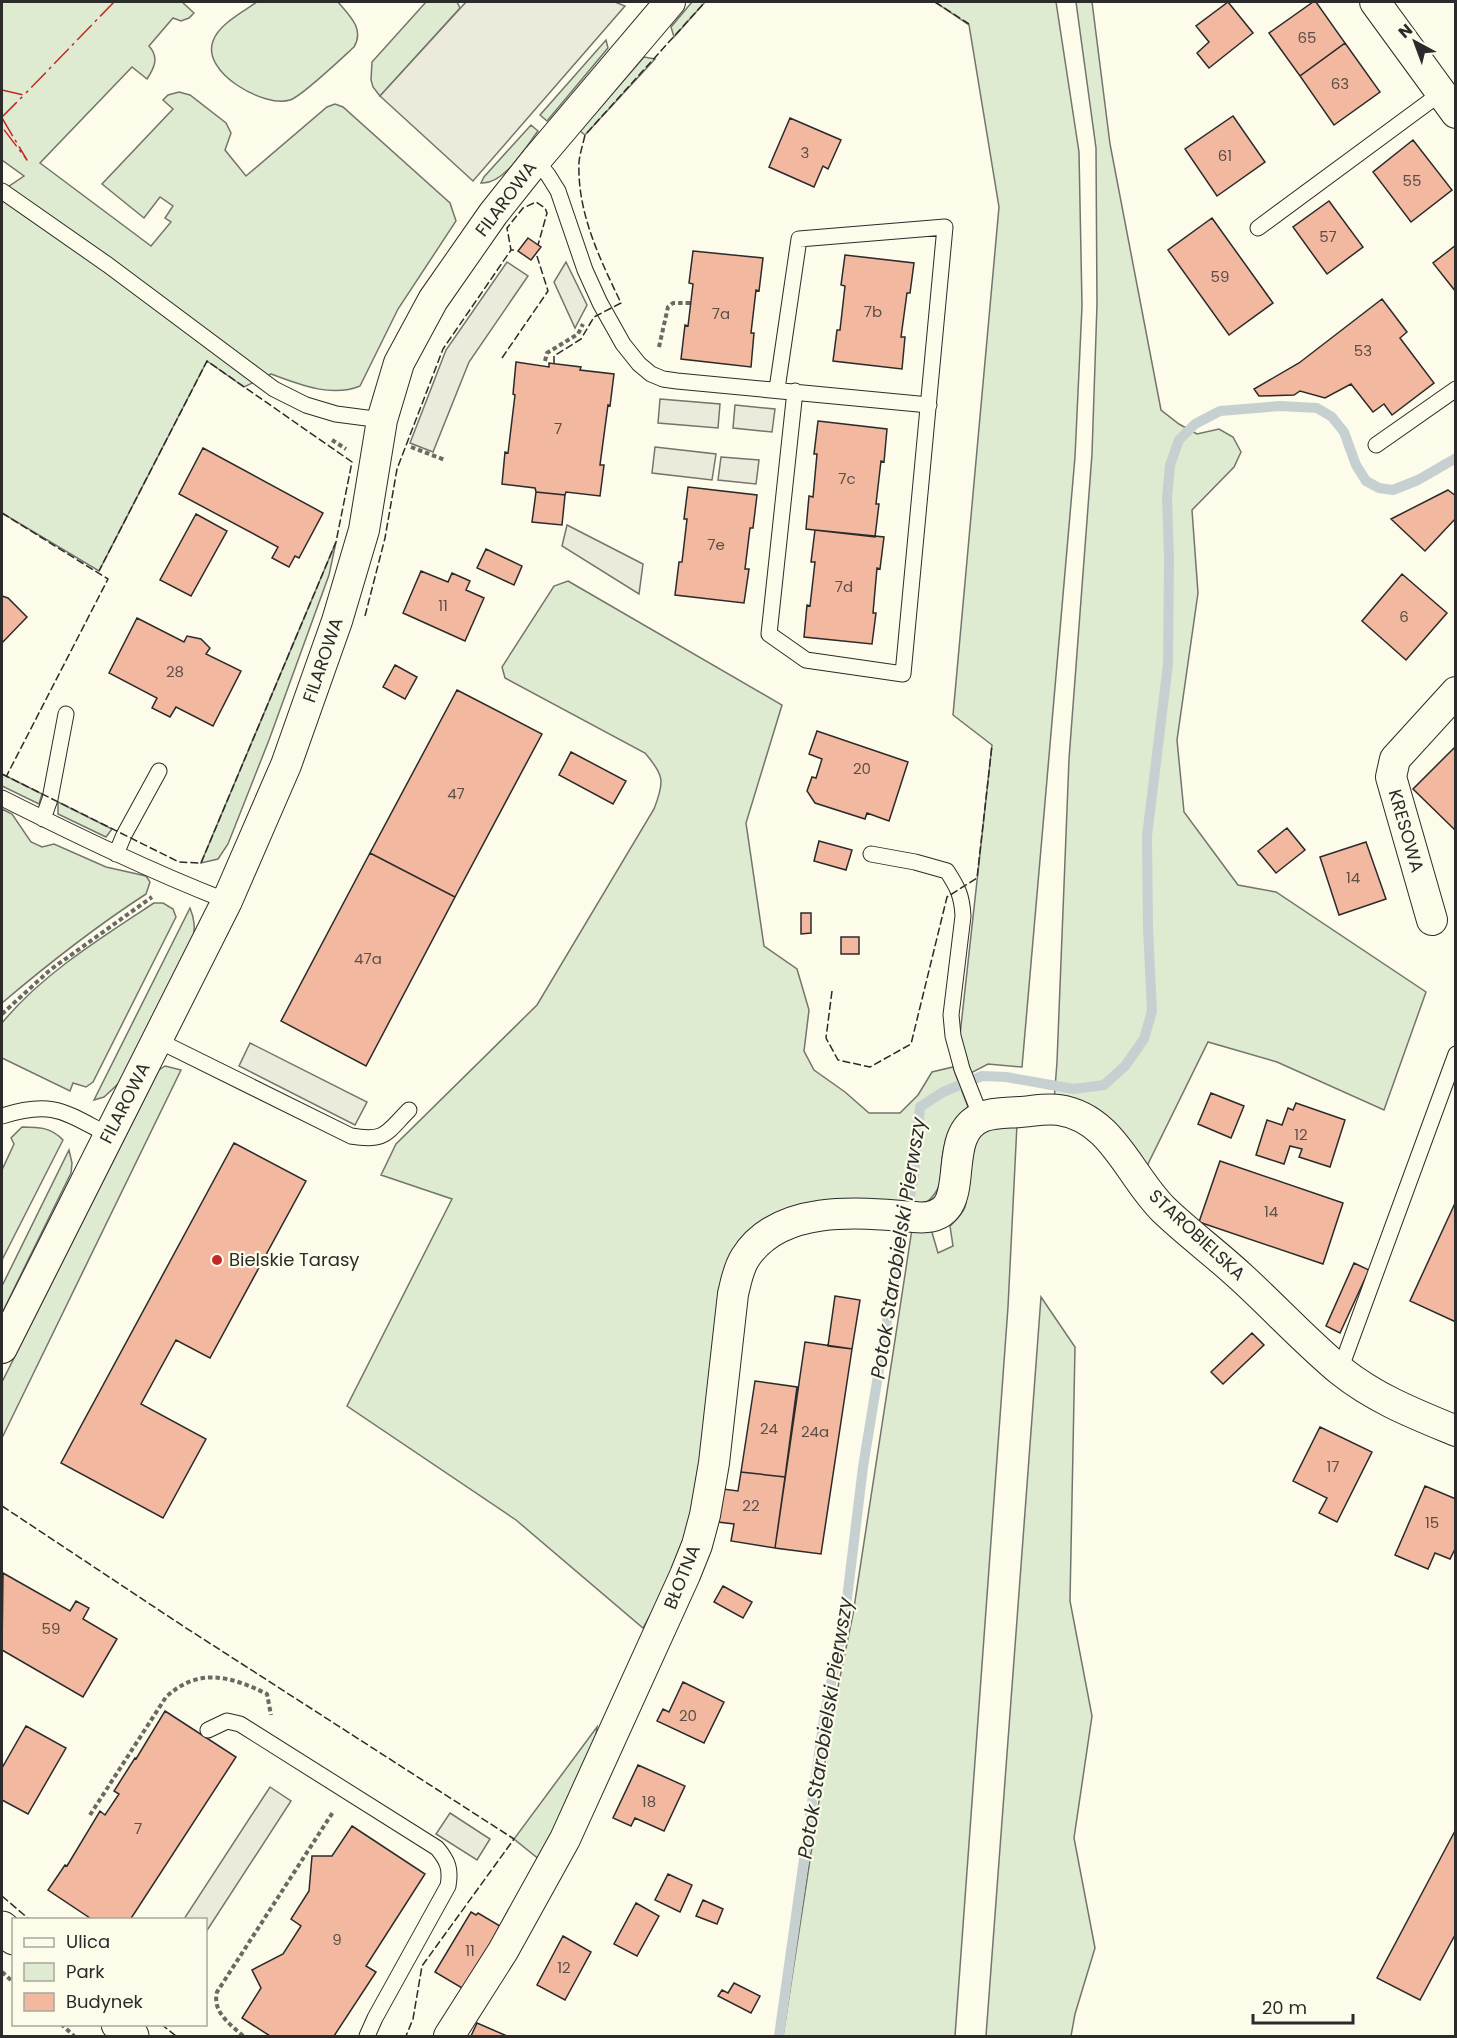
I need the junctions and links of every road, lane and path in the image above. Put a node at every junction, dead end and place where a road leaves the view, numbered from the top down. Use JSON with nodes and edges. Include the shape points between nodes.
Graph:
{"nodes":[{"id":1,"x":670,"y":2,"type":"edge"},
{"id":2,"x":1375,"y":2,"type":"edge"},
{"id":3,"x":1448,"y":103,"type":"edge"},
{"id":4,"x":536,"y":160,"type":"junction"},
{"id":5,"x":2,"y":191,"type":"edge"},
{"id":6,"x":1258,"y":228,"type":"dead end"},
{"id":7,"x":600,"y":303,"type":"junction"},
{"id":8,"x":690,"y":303,"type":"dead end"},
{"id":9,"x":659,"y":348,"type":"dead end"},
{"id":10,"x":545,"y":362,"type":"dead end"},
{"id":11,"x":777,"y":389,"type":"junction"},
{"id":12,"x":1455,"y":389,"type":"edge"},
{"id":13,"x":795,"y":391,"type":"junction"},
{"id":14,"x":929,"y":405,"type":"junction"},
{"id":15,"x":381,"y":420,"type":"junction"},
{"id":16,"x":1376,"y":446,"type":"dead end"},
{"id":17,"x":1455,"y":692,"type":"edge"},
{"id":18,"x":66,"y":714,"type":"dead end"},
{"id":19,"x":159,"y":771,"type":"dead end"},
{"id":20,"x":2,"y":798,"type":"edge"},
{"id":21,"x":43,"y":819,"type":"junction"},
{"id":22,"x":116,"y":854,"type":"junction"},
{"id":23,"x":871,"y":854,"type":"dead end"},
{"id":24,"x":173,"y":880,"type":"junction"},
{"id":25,"x":227,"y":902,"type":"junction"},
{"id":26,"x":1432,"y":920,"type":"dead end"},
{"id":27,"x":2,"y":1014,"type":"edge"},
{"id":28,"x":157,"y":1040,"type":"junction"},
{"id":29,"x":1455,"y":1054,"type":"edge"},
{"id":30,"x":977,"y":1107,"type":"junction"},
{"id":31,"x":409,"y":1110,"type":"dead end"},
{"id":32,"x":2,"y":1116,"type":"edge"},
{"id":33,"x":109,"y":1135,"type":"junction"},
{"id":34,"x":2,"y":1348,"type":"edge"},
{"id":35,"x":1340,"y":1370,"type":"junction"},
{"id":36,"x":1455,"y":1431,"type":"edge"},
{"id":37,"x":208,"y":1730,"type":"dead end"},
{"id":38,"x":346,"y":1791,"type":"junction"},
{"id":39,"x":62,"y":2026,"type":"edge"},
{"id":40,"x":119,"y":2026,"type":"edge"},
{"id":41,"x":74,"y":2037,"type":"edge"},
{"id":42,"x":132,"y":2037,"type":"edge"},
{"id":43,"x":243,"y":2037,"type":"edge"},
{"id":44,"x":367,"y":2037,"type":"edge"},
{"id":45,"x":449,"y":2037,"type":"edge"}],
"edges":[{"from":1,"to":4,"type":"street","name":"FILAROWA"},
{"from":2,"to":3,"type":"street"},
{"from":3,"to":6,"type":"lane"},
{"from":4,"to":7,"type":"lane","via":[[558,191]]},
{"from":4,"to":15,"type":"street","name":"FILAROWA","via":[[432,300],[399,363]]},
{"from":5,"to":15,"type":"lane","via":[[274,389],[336,414]]},
{"from":7,"to":10,"type":"path","via":[[590,310],[578,334],[547,353]]},
{"from":7,"to":11,"type":"lane","via":[[623,344],[651,374],[677,381]]},
{"from":8,"to":9,"type":"path","via":[[673,303],[668,308]]},
{"from":11,"to":13,"type":"lane"},
{"from":11,"to":14,"type":"lane","via":[[799,239],[945,227]]},
{"from":12,"to":16,"type":"lane"},
{"from":13,"to":14,"type":"lane"},
{"from":13,"to":14,"type":"lane","via":[[769,634],[807,660],[903,674]]},
{"from":15,"to":25,"type":"street","name":"FILAROWA","via":[[364,530],[337,621],[286,765]]},
{"from":17,"to":26,"type":"street","name":"KRESOWA","via":[[1395,759],[1391,777]]},
{"from":18,"to":21,"type":"lane"},
{"from":19,"to":22,"type":"lane"},
{"from":20,"to":21,"type":"lane"},
{"from":21,"to":22,"type":"lane"},
{"from":22,"to":24,"type":"lane"},
{"from":23,"to":30,"type":"lane","via":[[948,871],[959,890],[963,916],[951,1015],[962,1069]]},
{"from":24,"to":25,"type":"lane"},
{"from":24,"to":27,"type":"path","via":[[160,894],[144,901],[50,970]]},
{"from":25,"to":28,"type":"street","name":"FILAROWA"},
{"from":28,"to":31,"type":"lane","via":[[351,1136],[380,1137]]},
{"from":28,"to":33,"type":"street","name":"FILAROWA"},
{"from":29,"to":35,"type":"lane"},
{"from":30,"to":35,"type":"street","name":"STAROBIELSKA","via":[[997,1113],[1057,1110],[1093,1125],[1123,1154],[1163,1208]]},
{"from":30,"to":45,"type":"street","name":"BŁOTNA","via":[[958,1150],[947,1209],[929,1218],[822,1215],[797,1220],[764,1238],[746,1257],[734,1294],[714,1462],[697,1545],[565,1839],[503,1951]]},
{"from":32,"to":33,"type":"lane","via":[[45,1107]]},
{"from":33,"to":34,"type":"street","name":"FILAROWA"},
{"from":35,"to":36,"type":"street","name":"STAROBIELSKA","via":[[1387,1401]]},
{"from":37,"to":38,"type":"lane","via":[[227,1721],[240,1724]]},
{"from":38,"to":43,"type":"path","via":[[217,1992],[219,2012]]},
{"from":38,"to":44,"type":"lane","via":[[437,1848],[447,1859],[451,1873],[448,1886]]},
{"from":39,"to":41,"type":"path"},
{"from":40,"to":42,"type":"street"}]}
